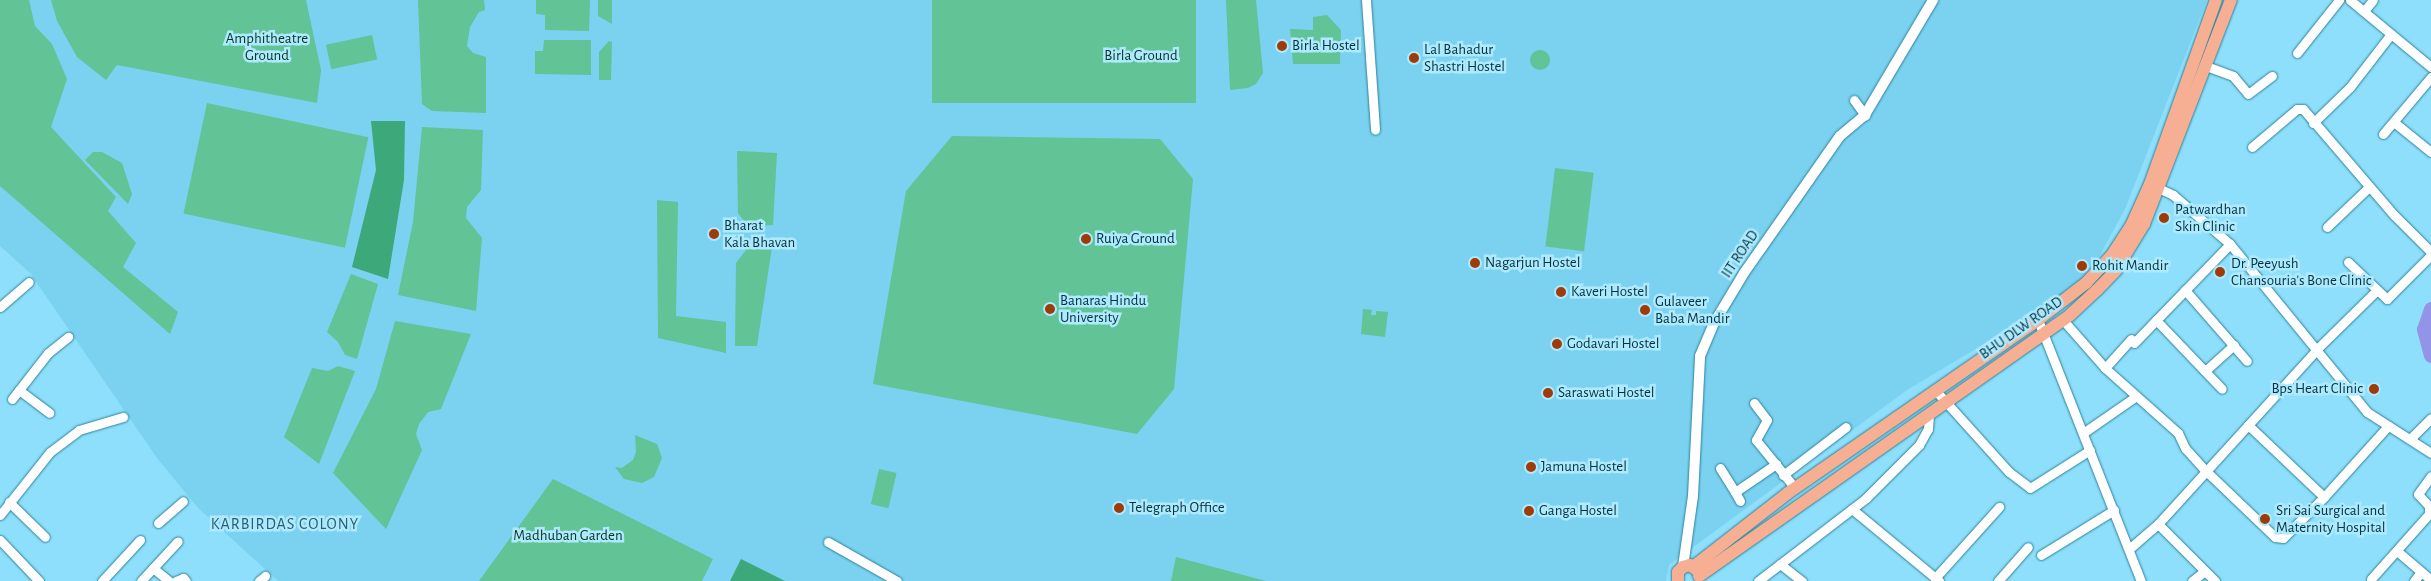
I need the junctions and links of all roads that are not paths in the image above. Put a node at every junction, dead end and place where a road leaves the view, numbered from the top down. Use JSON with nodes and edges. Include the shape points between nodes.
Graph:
{"nodes":[{"id":1,"x":1366,"y":0,"type":"edge"},
{"id":2,"x":1933,"y":0,"type":"edge"},
{"id":3,"x":2216,"y":0,"type":"edge"},
{"id":4,"x":2231,"y":0,"type":"edge"},
{"id":5,"x":2339,"y":0,"type":"edge"},
{"id":6,"x":2350,"y":0,"type":"edge"},
{"id":7,"x":2373,"y":0,"type":"edge"},
{"id":8,"x":2364,"y":12,"type":"junction"},
{"id":9,"x":2391,"y":34,"type":"junction"},
{"id":10,"x":2296,"y":53,"type":"dead end"},
{"id":11,"x":2206,"y":66,"type":"junction"},
{"id":12,"x":2431,"y":67,"type":"edge"},
{"id":13,"x":2272,"y":76,"type":"dead end"},
{"id":14,"x":2431,"y":77,"type":"edge"},
{"id":15,"x":1854,"y":100,"type":"dead end"},
{"id":16,"x":1865,"y":114,"type":"junction"},
{"id":17,"x":2313,"y":123,"type":"junction"},
{"id":18,"x":2395,"y":123,"type":"junction"},
{"id":19,"x":1375,"y":130,"type":"dead end"},
{"id":20,"x":2383,"y":134,"type":"dead end"},
{"id":21,"x":2252,"y":147,"type":"dead end"},
{"id":22,"x":2431,"y":152,"type":"edge"},
{"id":23,"x":2155,"y":186,"type":"junction"},
{"id":24,"x":2369,"y":187,"type":"junction"},
{"id":25,"x":2328,"y":227,"type":"dead end"},
{"id":26,"x":2230,"y":244,"type":"junction"},
{"id":27,"x":2431,"y":254,"type":"edge"},
{"id":28,"x":2348,"y":262,"type":"dead end"},
{"id":29,"x":29,"y":282,"type":"dead end"},
{"id":30,"x":2185,"y":290,"type":"junction"},
{"id":31,"x":2376,"y":290,"type":"junction"},
{"id":32,"x":0,"y":307,"type":"edge"},
{"id":33,"x":2038,"y":320,"type":"junction"},
{"id":34,"x":2063,"y":320,"type":"junction"},
{"id":35,"x":2156,"y":320,"type":"junction"},
{"id":36,"x":2043,"y":334,"type":"junction"},
{"id":37,"x":68,"y":336,"type":"dead end"},
{"id":38,"x":2234,"y":345,"type":"junction"},
{"id":39,"x":2317,"y":349,"type":"junction"},
{"id":40,"x":2248,"y":361,"type":"dead end"},
{"id":41,"x":2105,"y":368,"type":"junction"},
{"id":42,"x":2205,"y":371,"type":"junction"},
{"id":43,"x":2222,"y":388,"type":"dead end"},
{"id":44,"x":19,"y":390,"type":"junction"},
{"id":45,"x":1936,"y":391,"type":"junction"},
{"id":46,"x":2135,"y":397,"type":"junction"},
{"id":47,"x":12,"y":399,"type":"dead end"},
{"id":48,"x":1754,"y":403,"type":"dead end"},
{"id":49,"x":1946,"y":403,"type":"junction"},
{"id":50,"x":49,"y":413,"type":"dead end"},
{"id":51,"x":1929,"y":414,"type":"junction"},
{"id":52,"x":123,"y":417,"type":"dead end"},
{"id":53,"x":2431,"y":418,"type":"edge"},
{"id":54,"x":2248,"y":425,"type":"junction"},
{"id":55,"x":2388,"y":426,"type":"junction"},
{"id":56,"x":1846,"y":427,"type":"dead end"},
{"id":57,"x":2083,"y":433,"type":"junction"},
{"id":58,"x":2411,"y":438,"type":"junction"},
{"id":59,"x":2090,"y":450,"type":"junction"},
{"id":60,"x":2431,"y":453,"type":"edge"},
{"id":61,"x":1776,"y":464,"type":"junction"},
{"id":62,"x":1720,"y":468,"type":"dead end"},
{"id":63,"x":2206,"y":471,"type":"junction"},
{"id":64,"x":1784,"y":475,"type":"junction"},
{"id":65,"x":2431,"y":476,"type":"edge"},
{"id":66,"x":1795,"y":488,"type":"junction"},
{"id":67,"x":1735,"y":492,"type":"junction"},
{"id":68,"x":2324,"y":497,"type":"junction"},
{"id":69,"x":183,"y":501,"type":"dead end"},
{"id":70,"x":1740,"y":501,"type":"dead end"},
{"id":71,"x":9,"y":502,"type":"junction"},
{"id":72,"x":1998,"y":507,"type":"dead end"},
{"id":73,"x":1852,"y":509,"type":"junction"},
{"id":74,"x":2114,"y":510,"type":"junction"},
{"id":75,"x":0,"y":515,"type":"edge"},
{"id":76,"x":158,"y":523,"type":"dead end"},
{"id":77,"x":2158,"y":524,"type":"junction"},
{"id":78,"x":45,"y":537,"type":"dead end"},
{"id":79,"x":0,"y":540,"type":"edge"},
{"id":80,"x":140,"y":540,"type":"dead end"},
{"id":81,"x":178,"y":540,"type":"dead end"},
{"id":82,"x":828,"y":542,"type":"dead end"},
{"id":83,"x":2028,"y":547,"type":"dead end"},
{"id":84,"x":2129,"y":549,"type":"junction"},
{"id":85,"x":2397,"y":551,"type":"junction"},
{"id":86,"x":2041,"y":555,"type":"dead end"},
{"id":87,"x":1780,"y":564,"type":"junction"},
{"id":88,"x":153,"y":568,"type":"junction"},
{"id":89,"x":2205,"y":571,"type":"junction"},
{"id":90,"x":1693,"y":572,"type":"edge"},
{"id":91,"x":2421,"y":572,"type":"junction"},
{"id":92,"x":1937,"y":580,"type":"edge"},
{"id":93,"x":2371,"y":580,"type":"dead end"},
{"id":94,"x":2431,"y":580,"type":"edge"},
{"id":95,"x":39,"y":581,"type":"edge"},
{"id":96,"x":102,"y":581,"type":"edge"},
{"id":97,"x":141,"y":581,"type":"edge"},
{"id":98,"x":169,"y":581,"type":"edge"},
{"id":99,"x":176,"y":581,"type":"edge"},
{"id":100,"x":186,"y":581,"type":"edge"},
{"id":101,"x":897,"y":581,"type":"edge"},
{"id":102,"x":1678,"y":581,"type":"edge"},
{"id":103,"x":1758,"y":581,"type":"edge"},
{"id":104,"x":1802,"y":581,"type":"edge"},
{"id":105,"x":1998,"y":581,"type":"edge"},
{"id":106,"x":2141,"y":581,"type":"edge"},
{"id":107,"x":2192,"y":581,"type":"edge"},
{"id":108,"x":2216,"y":581,"type":"edge"},
{"id":109,"x":2414,"y":581,"type":"edge"}],
"edges":[{"from":1,"to":19,"type":"street"},
{"from":2,"to":16,"type":"street","name":"IIT ROAD"},
{"from":3,"to":23,"type":"main road","name":"BHU DLW ROAD"},
{"from":4,"to":11,"type":"main road","name":"BHU DLW ROAD"},
{"from":5,"to":10,"type":"street"},
{"from":6,"to":8,"type":"street"},
{"from":7,"to":8,"type":"street"},
{"from":8,"to":9,"type":"street"},
{"from":9,"to":12,"type":"street"},
{"from":9,"to":17,"type":"street","via":[[2350,87]]},
{"from":11,"to":13,"type":"street","via":[[2233,76],[2248,94]]},
{"from":11,"to":23,"type":"main road","name":"BHU DLW ROAD"},
{"from":14,"to":18,"type":"street"},
{"from":15,"to":16,"type":"street"},
{"from":16,"to":90,"type":"street","name":"IIT ROAD","via":[[1840,136],[1744,273],[1714,323],[1700,356],[1692,496],[1684,543]]},
{"from":17,"to":21,"type":"street","via":[[2303,109],[2297,109]]},
{"from":17,"to":24,"type":"street"},
{"from":18,"to":20,"type":"street"},
{"from":18,"to":22,"type":"street"},
{"from":23,"to":26,"type":"street","via":[[2173,195]]},
{"from":23,"to":33,"type":"main road","name":"BHU DLW ROAD","via":[[2112,255],[2086,284]]},
{"from":23,"to":34,"type":"main road","name":"BHU DLW ROAD","via":[[2144,224],[2116,270]]},
{"from":24,"to":25,"type":"street"},
{"from":24,"to":27,"type":"street"},
{"from":26,"to":30,"type":"street"},
{"from":26,"to":39,"type":"street"},
{"from":27,"to":31,"type":"street","via":[[2390,299]]},
{"from":28,"to":31,"type":"street"},
{"from":29,"to":32,"type":"street"},
{"from":30,"to":35,"type":"street"},
{"from":30,"to":38,"type":"street"},
{"from":31,"to":39,"type":"street"},
{"from":33,"to":36,"type":"street"},
{"from":33,"to":45,"type":"main road","name":"BHU DLW ROAD"},
{"from":34,"to":36,"type":"main road","name":"BHU DLW ROAD"},
{"from":34,"to":41,"type":"street"},
{"from":35,"to":41,"type":"street"},
{"from":35,"to":42,"type":"street"},
{"from":36,"to":49,"type":"main road","name":"BHU DLW ROAD"},
{"from":36,"to":57,"type":"street"},
{"from":37,"to":44,"type":"street","via":[[48,353]]},
{"from":38,"to":40,"type":"street"},
{"from":38,"to":42,"type":"street"},
{"from":39,"to":54,"type":"street"},
{"from":39,"to":55,"type":"street","via":[[2367,412]]},
{"from":41,"to":46,"type":"street"},
{"from":42,"to":43,"type":"street"},
{"from":44,"to":47,"type":"street"},
{"from":44,"to":50,"type":"street"},
{"from":45,"to":49,"type":"street"},
{"from":45,"to":66,"type":"main road","name":"BHU DLW ROAD"},
{"from":46,"to":57,"type":"street"},
{"from":46,"to":63,"type":"street","via":[[2178,433],[2185,448]]},
{"from":48,"to":61,"type":"street","via":[[1766,420],[1756,440]]},
{"from":49,"to":51,"type":"main road","name":"BHU DLW ROAD"},
{"from":49,"to":59,"type":"street","via":[[2009,472],[2030,488]]},
{"from":51,"to":73,"type":"street","via":[[1928,428],[1919,445]]},
{"from":51,"to":90,"type":"main road","name":"BHU DLW ROAD"},
{"from":52,"to":71,"type":"street","via":[[79,430],[50,452]]},
{"from":53,"to":58,"type":"street"},
{"from":54,"to":63,"type":"street"},
{"from":54,"to":68,"type":"street"},
{"from":55,"to":58,"type":"street"},
{"from":55,"to":68,"type":"street"},
{"from":56,"to":64,"type":"street"},
{"from":57,"to":59,"type":"street"},
{"from":58,"to":60,"type":"street"},
{"from":59,"to":74,"type":"street"},
{"from":61,"to":64,"type":"street"},
{"from":61,"to":67,"type":"street"},
{"from":62,"to":67,"type":"street"},
{"from":63,"to":68,"type":"street","via":[[2279,539]]},
{"from":63,"to":77,"type":"street"},
{"from":64,"to":66,"type":"street"},
{"from":65,"to":85,"type":"street","via":[[2418,494],[2429,506],[2429,514]]},
{"from":66,"to":90,"type":"main road","name":"BHU DLW ROAD"},
{"from":67,"to":70,"type":"street"},
{"from":69,"to":76,"type":"street"},
{"from":71,"to":75,"type":"street"},
{"from":71,"to":78,"type":"street"},
{"from":72,"to":92,"type":"street"},
{"from":73,"to":87,"type":"street"},
{"from":73,"to":92,"type":"street"},
{"from":74,"to":84,"type":"street"},
{"from":74,"to":86,"type":"street"},
{"from":77,"to":84,"type":"street"},
{"from":77,"to":89,"type":"street"},
{"from":79,"to":95,"type":"street"},
{"from":80,"to":96,"type":"street"},
{"from":81,"to":88,"type":"street"},
{"from":82,"to":101,"type":"street"},
{"from":83,"to":105,"type":"street"},
{"from":84,"to":106,"type":"street"},
{"from":85,"to":91,"type":"street"},
{"from":85,"to":93,"type":"street"},
{"from":87,"to":103,"type":"street"},
{"from":87,"to":104,"type":"street"},
{"from":88,"to":97,"type":"street"},
{"from":88,"to":98,"type":"street"},
{"from":89,"to":107,"type":"street"},
{"from":89,"to":108,"type":"street"},
{"from":90,"to":102,"type":"main road","via":[[1678,572]]},
{"from":91,"to":94,"type":"street"},
{"from":91,"to":109,"type":"street"},
{"from":99,"to":100,"type":"street","via":[[183,578]]}]}
